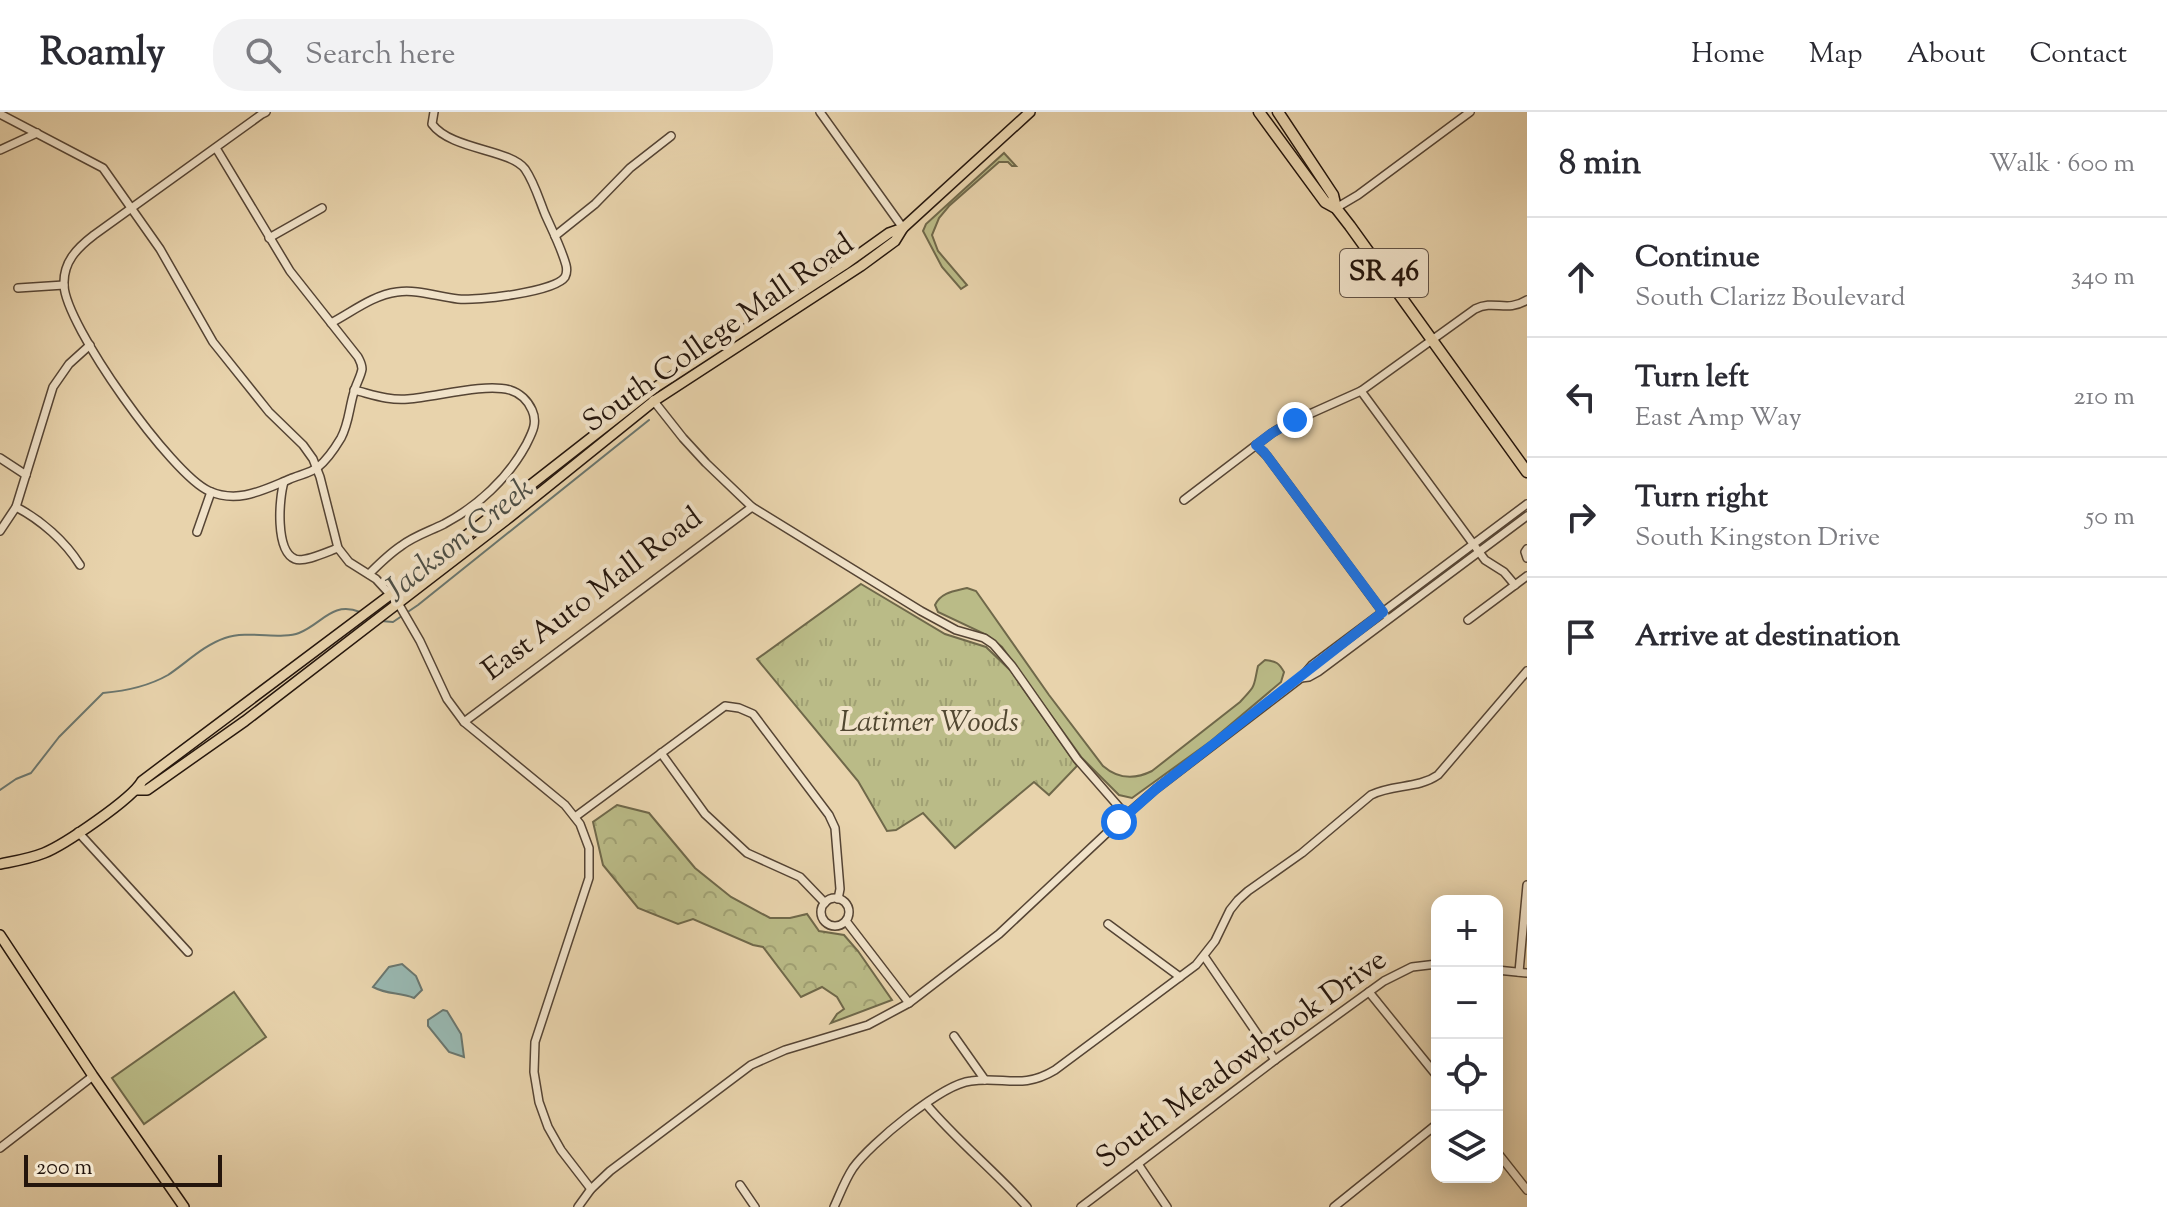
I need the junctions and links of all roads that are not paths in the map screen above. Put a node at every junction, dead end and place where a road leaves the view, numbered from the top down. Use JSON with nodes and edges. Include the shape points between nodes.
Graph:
{"nodes":[{"id":1,"x":266,"y":112,"type":"edge"},
{"id":2,"x":434,"y":112,"type":"edge"},
{"id":3,"x":820,"y":112,"type":"edge"},
{"id":4,"x":1030,"y":112,"type":"edge"},
{"id":5,"x":1259,"y":112,"type":"edge"},
{"id":6,"x":1278,"y":112,"type":"edge"},
{"id":7,"x":1470,"y":112,"type":"edge"},
{"id":8,"x":0,"y":114,"type":"edge"},
{"id":9,"x":37,"y":133,"type":"junction"},
{"id":10,"x":671,"y":136,"type":"dead end"},
{"id":11,"x":216,"y":148,"type":"junction"},
{"id":12,"x":0,"y":150,"type":"edge"},
{"id":13,"x":322,"y":208,"type":"dead end"},
{"id":14,"x":1336,"y":208,"type":"junction"},
{"id":15,"x":131,"y":209,"type":"junction"},
{"id":16,"x":903,"y":228,"type":"junction"},
{"id":17,"x":555,"y":236,"type":"junction"},
{"id":18,"x":269,"y":238,"type":"junction"},
{"id":19,"x":64,"y":285,"type":"junction"},
{"id":20,"x":18,"y":288,"type":"dead end"},
{"id":21,"x":1527,"y":300,"type":"edge"},
{"id":22,"x":331,"y":323,"type":"junction"},
{"id":23,"x":1430,"y":340,"type":"junction"},
{"id":24,"x":90,"y":345,"type":"junction"},
{"id":25,"x":354,"y":390,"type":"junction"},
{"id":26,"x":1361,"y":391,"type":"junction"},
{"id":27,"x":651,"y":397,"type":"junction"},
{"id":28,"x":1256,"y":445,"type":"junction"},
{"id":29,"x":0,"y":458,"type":"edge"},
{"id":30,"x":317,"y":468,"type":"junction"},
{"id":31,"x":1527,"y":472,"type":"edge"},
{"id":32,"x":26,"y":475,"type":"junction"},
{"id":33,"x":284,"y":482,"type":"junction"},
{"id":34,"x":211,"y":492,"type":"junction"},
{"id":35,"x":1184,"y":500,"type":"dead end"},
{"id":36,"x":1527,"y":504,"type":"edge"},
{"id":37,"x":503,"y":506,"type":"junction"},
{"id":38,"x":16,"y":507,"type":"junction"},
{"id":39,"x":752,"y":507,"type":"junction"},
{"id":40,"x":1527,"y":516,"type":"edge"},
{"id":41,"x":510,"y":517,"type":"junction"},
{"id":42,"x":0,"y":531,"type":"edge"},
{"id":43,"x":197,"y":532,"type":"dead end"},
{"id":44,"x":1473,"y":545,"type":"junction"},
{"id":45,"x":338,"y":548,"type":"junction"},
{"id":46,"x":1527,"y":549,"type":"edge"},
{"id":47,"x":1479,"y":553,"type":"junction"},
{"id":48,"x":1527,"y":558,"type":"edge"},
{"id":49,"x":80,"y":565,"type":"dead end"},
{"id":50,"x":369,"y":574,"type":"junction"},
{"id":51,"x":1527,"y":576,"type":"edge"},
{"id":52,"x":1515,"y":585,"type":"junction"},
{"id":53,"x":390,"y":595,"type":"junction"},
{"id":54,"x":400,"y":606,"type":"junction"},
{"id":55,"x":1383,"y":612,"type":"junction"},
{"id":56,"x":1468,"y":620,"type":"dead end"},
{"id":57,"x":1387,"y":621,"type":"junction"},
{"id":58,"x":1527,"y":671,"type":"edge"},
{"id":59,"x":1301,"y":678,"type":"junction"},
{"id":60,"x":237,"y":711,"type":"junction"},
{"id":61,"x":245,"y":721,"type":"junction"},
{"id":62,"x":464,"y":722,"type":"junction"},
{"id":63,"x":661,"y":753,"type":"junction"},
{"id":64,"x":137,"y":790,"type":"junction"},
{"id":65,"x":1126,"y":815,"type":"junction"},
{"id":66,"x":575,"y":817,"type":"junction"},
{"id":67,"x":78,"y":832,"type":"junction"},
{"id":68,"x":0,"y":864,"type":"edge"},
{"id":69,"x":1527,"y":885,"type":"edge"},
{"id":70,"x":838,"y":899,"type":"junction"},
{"id":71,"x":825,"y":903,"type":"junction"},
{"id":72,"x":846,"y":921,"type":"junction"},
{"id":73,"x":1108,"y":924,"type":"dead end"},
{"id":74,"x":0,"y":935,"type":"edge"},
{"id":75,"x":188,"y":952,"type":"dead end"},
{"id":76,"x":1204,"y":956,"type":"junction"},
{"id":77,"x":1431,"y":964,"type":"edge"},
{"id":78,"x":1503,"y":970,"type":"edge"},
{"id":79,"x":1523,"y":972,"type":"edge"},
{"id":80,"x":1180,"y":977,"type":"junction"},
{"id":81,"x":1369,"y":992,"type":"junction"},
{"id":82,"x":909,"y":1003,"type":"junction"},
{"id":83,"x":954,"y":1036,"type":"dead end"},
{"id":84,"x":1275,"y":1060,"type":"junction"},
{"id":85,"x":1431,"y":1069,"type":"edge"},
{"id":86,"x":93,"y":1076,"type":"junction"},
{"id":87,"x":985,"y":1080,"type":"junction"},
{"id":88,"x":926,"y":1104,"type":"junction"},
{"id":89,"x":1431,"y":1129,"type":"edge"},
{"id":90,"x":0,"y":1148,"type":"edge"},
{"id":91,"x":1503,"y":1160,"type":"edge"},
{"id":92,"x":1138,"y":1164,"type":"junction"},
{"id":93,"x":740,"y":1185,"type":"dead end"},
{"id":94,"x":591,"y":1189,"type":"junction"},
{"id":95,"x":1527,"y":1190,"type":"edge"},
{"id":96,"x":184,"y":1207,"type":"edge"},
{"id":97,"x":578,"y":1207,"type":"edge"},
{"id":98,"x":755,"y":1207,"type":"edge"},
{"id":99,"x":834,"y":1207,"type":"edge"},
{"id":100,"x":1027,"y":1207,"type":"edge"},
{"id":101,"x":1081,"y":1207,"type":"edge"},
{"id":102,"x":1167,"y":1207,"type":"edge"},
{"id":103,"x":1334,"y":1207,"type":"edge"}],
"edges":[{"from":1,"to":11,"type":"street"},
{"from":2,"to":17,"type":"street","via":[[437,130],[519,162]]},
{"from":3,"to":16,"type":"street"},
{"from":4,"to":16,"type":"main road","name":"South College Mall Road"},
{"from":5,"to":14,"type":"highway","number":"SR 46","via":[[1322,198]]},
{"from":6,"to":14,"type":"highway","number":"SR 46","via":[[1333,195]]},
{"from":7,"to":14,"type":"street"},
{"from":8,"to":9,"type":"street"},
{"from":9,"to":12,"type":"street"},
{"from":9,"to":15,"type":"street","via":[[103,168]]},
{"from":10,"to":17,"type":"street"},
{"from":11,"to":15,"type":"street"},
{"from":11,"to":18,"type":"street"},
{"from":13,"to":18,"type":"street"},
{"from":14,"to":23,"type":"highway","number":"SR 46"},
{"from":15,"to":19,"type":"street","via":[[77,249],[68,262]]},
{"from":15,"to":30,"type":"street","via":[[213,342]]},
{"from":16,"to":27,"type":"main road","name":"South College Mall Road","via":[[889,233],[858,262],[686,366]]},
{"from":17,"to":22,"type":"street","via":[[567,271],[554,284],[467,299],[394,292]]},
{"from":18,"to":22,"type":"street"},
{"from":19,"to":20,"type":"street"},
{"from":19,"to":24,"type":"street"},
{"from":21,"to":23,"type":"street","via":[[1511,307],[1482,306]]},
{"from":22,"to":25,"type":"street","via":[[360,361]]},
{"from":23,"to":26,"type":"street"},
{"from":23,"to":31,"type":"highway","number":"SR 46"},
{"from":24,"to":32,"type":"street","via":[[53,387]]},
{"from":24,"to":34,"type":"street","via":[[125,401],[188,476]]},
{"from":25,"to":30,"type":"street","via":[[346,429]]},
{"from":25,"to":50,"type":"street","via":[[405,400],[509,390],[526,401],[535,421],[523,450],[500,481],[457,516],[401,545]]},
{"from":26,"to":28,"type":"street","via":[[1285,425]]},
{"from":26,"to":44,"type":"street"},
{"from":27,"to":37,"type":"main road","name":"South College Mall Road"},
{"from":27,"to":39,"type":"street","via":[[683,438]]},
{"from":27,"to":41,"type":"main road","name":"South College Mall Road"},
{"from":28,"to":35,"type":"street"},
{"from":28,"to":55,"type":"street"},
{"from":29,"to":32,"type":"street"},
{"from":30,"to":33,"type":"street"},
{"from":30,"to":45,"type":"street"},
{"from":32,"to":38,"type":"street"},
{"from":33,"to":34,"type":"street","via":[[243,496]]},
{"from":33,"to":45,"type":"street","via":[[280,521],[288,554],[302,560]]},
{"from":34,"to":43,"type":"street"},
{"from":36,"to":44,"type":"street"},
{"from":37,"to":41,"type":"street"},
{"from":37,"to":53,"type":"main road","name":"South College Mall Road"},
{"from":38,"to":42,"type":"street"},
{"from":38,"to":49,"type":"street","via":[[65,544]]},
{"from":39,"to":62,"type":"street","name":"East Auto Mall Road"},
{"from":39,"to":65,"type":"street","via":[[921,611],[993,644],[1077,759]]},
{"from":40,"to":47,"type":"street"},
{"from":41,"to":54,"type":"main road","name":"South College Mall Road"},
{"from":44,"to":47,"type":"street"},
{"from":44,"to":55,"type":"street"},
{"from":45,"to":50,"type":"street"},
{"from":46,"to":48,"type":"street"},
{"from":47,"to":52,"type":"street"},
{"from":47,"to":57,"type":"street"},
{"from":50,"to":53,"type":"street"},
{"from":51,"to":52,"type":"street"},
{"from":52,"to":56,"type":"street"},
{"from":53,"to":54,"type":"street"},
{"from":53,"to":60,"type":"main road","name":"South College Mall Road"},
{"from":54,"to":61,"type":"main road","name":"South College Mall Road"},
{"from":54,"to":62,"type":"street"},
{"from":55,"to":57,"type":"street"},
{"from":55,"to":59,"type":"street"},
{"from":57,"to":59,"type":"street","via":[[1318,672]]},
{"from":58,"to":76,"type":"street","via":[[1438,775],[1371,795],[1248,891],[1230,910]]},
{"from":59,"to":65,"type":"street"},
{"from":60,"to":61,"type":"main road"},
{"from":60,"to":64,"type":"main road","name":"South College Mall Road"},
{"from":61,"to":64,"type":"main road","name":"South College Mall Road","via":[[147,790]]},
{"from":62,"to":66,"type":"street"},
{"from":63,"to":66,"type":"street"},
{"from":63,"to":70,"type":"street","via":[[725,706],[753,714],[835,828]]},
{"from":63,"to":71,"type":"street","via":[[705,814],[747,853],[800,877]]},
{"from":64,"to":67,"type":"main road","name":"South College Mall Road"},
{"from":65,"to":82,"type":"street","via":[[999,934]]},
{"from":66,"to":94,"type":"street","via":[[589,848],[589,878],[535,1042],[534,1072],[548,1127]]},
{"from":67,"to":68,"type":"main road","name":"South College Mall Road","via":[[29,859]]},
{"from":67,"to":75,"type":"street"},
{"from":69,"to":79,"type":"street"},
{"from":70,"to":71,"type":"street"},
{"from":70,"to":72,"type":"street","via":[[848,907]]},
{"from":71,"to":72,"type":"street","via":[[826,923],[839,926]]},
{"from":72,"to":82,"type":"street"},
{"from":73,"to":80,"type":"street"},
{"from":74,"to":86,"type":"main road"},
{"from":76,"to":80,"type":"street"},
{"from":76,"to":84,"type":"street"},
{"from":77,"to":81,"type":"street","name":"South Meadowbrook Drive","via":[[1405,970]]},
{"from":78,"to":79,"type":"street"},
{"from":80,"to":87,"type":"street","via":[[1049,1074],[1024,1082]]},
{"from":81,"to":84,"type":"street","name":"South Meadowbrook Drive"},
{"from":81,"to":85,"type":"street"},
{"from":82,"to":94,"type":"street","via":[[868,1025],[751,1065]]},
{"from":83,"to":87,"type":"street"},
{"from":84,"to":92,"type":"street","name":"South Meadowbrook Drive"},
{"from":86,"to":90,"type":"street"},
{"from":86,"to":96,"type":"main road"},
{"from":87,"to":88,"type":"street","via":[[953,1086]]},
{"from":88,"to":99,"type":"street","via":[[860,1159]]},
{"from":88,"to":100,"type":"street"},
{"from":89,"to":103,"type":"street"},
{"from":91,"to":95,"type":"street"},
{"from":92,"to":101,"type":"street","name":"South Meadowbrook Drive"},
{"from":92,"to":102,"type":"street"},
{"from":93,"to":98,"type":"street"},
{"from":94,"to":97,"type":"street"}]}
